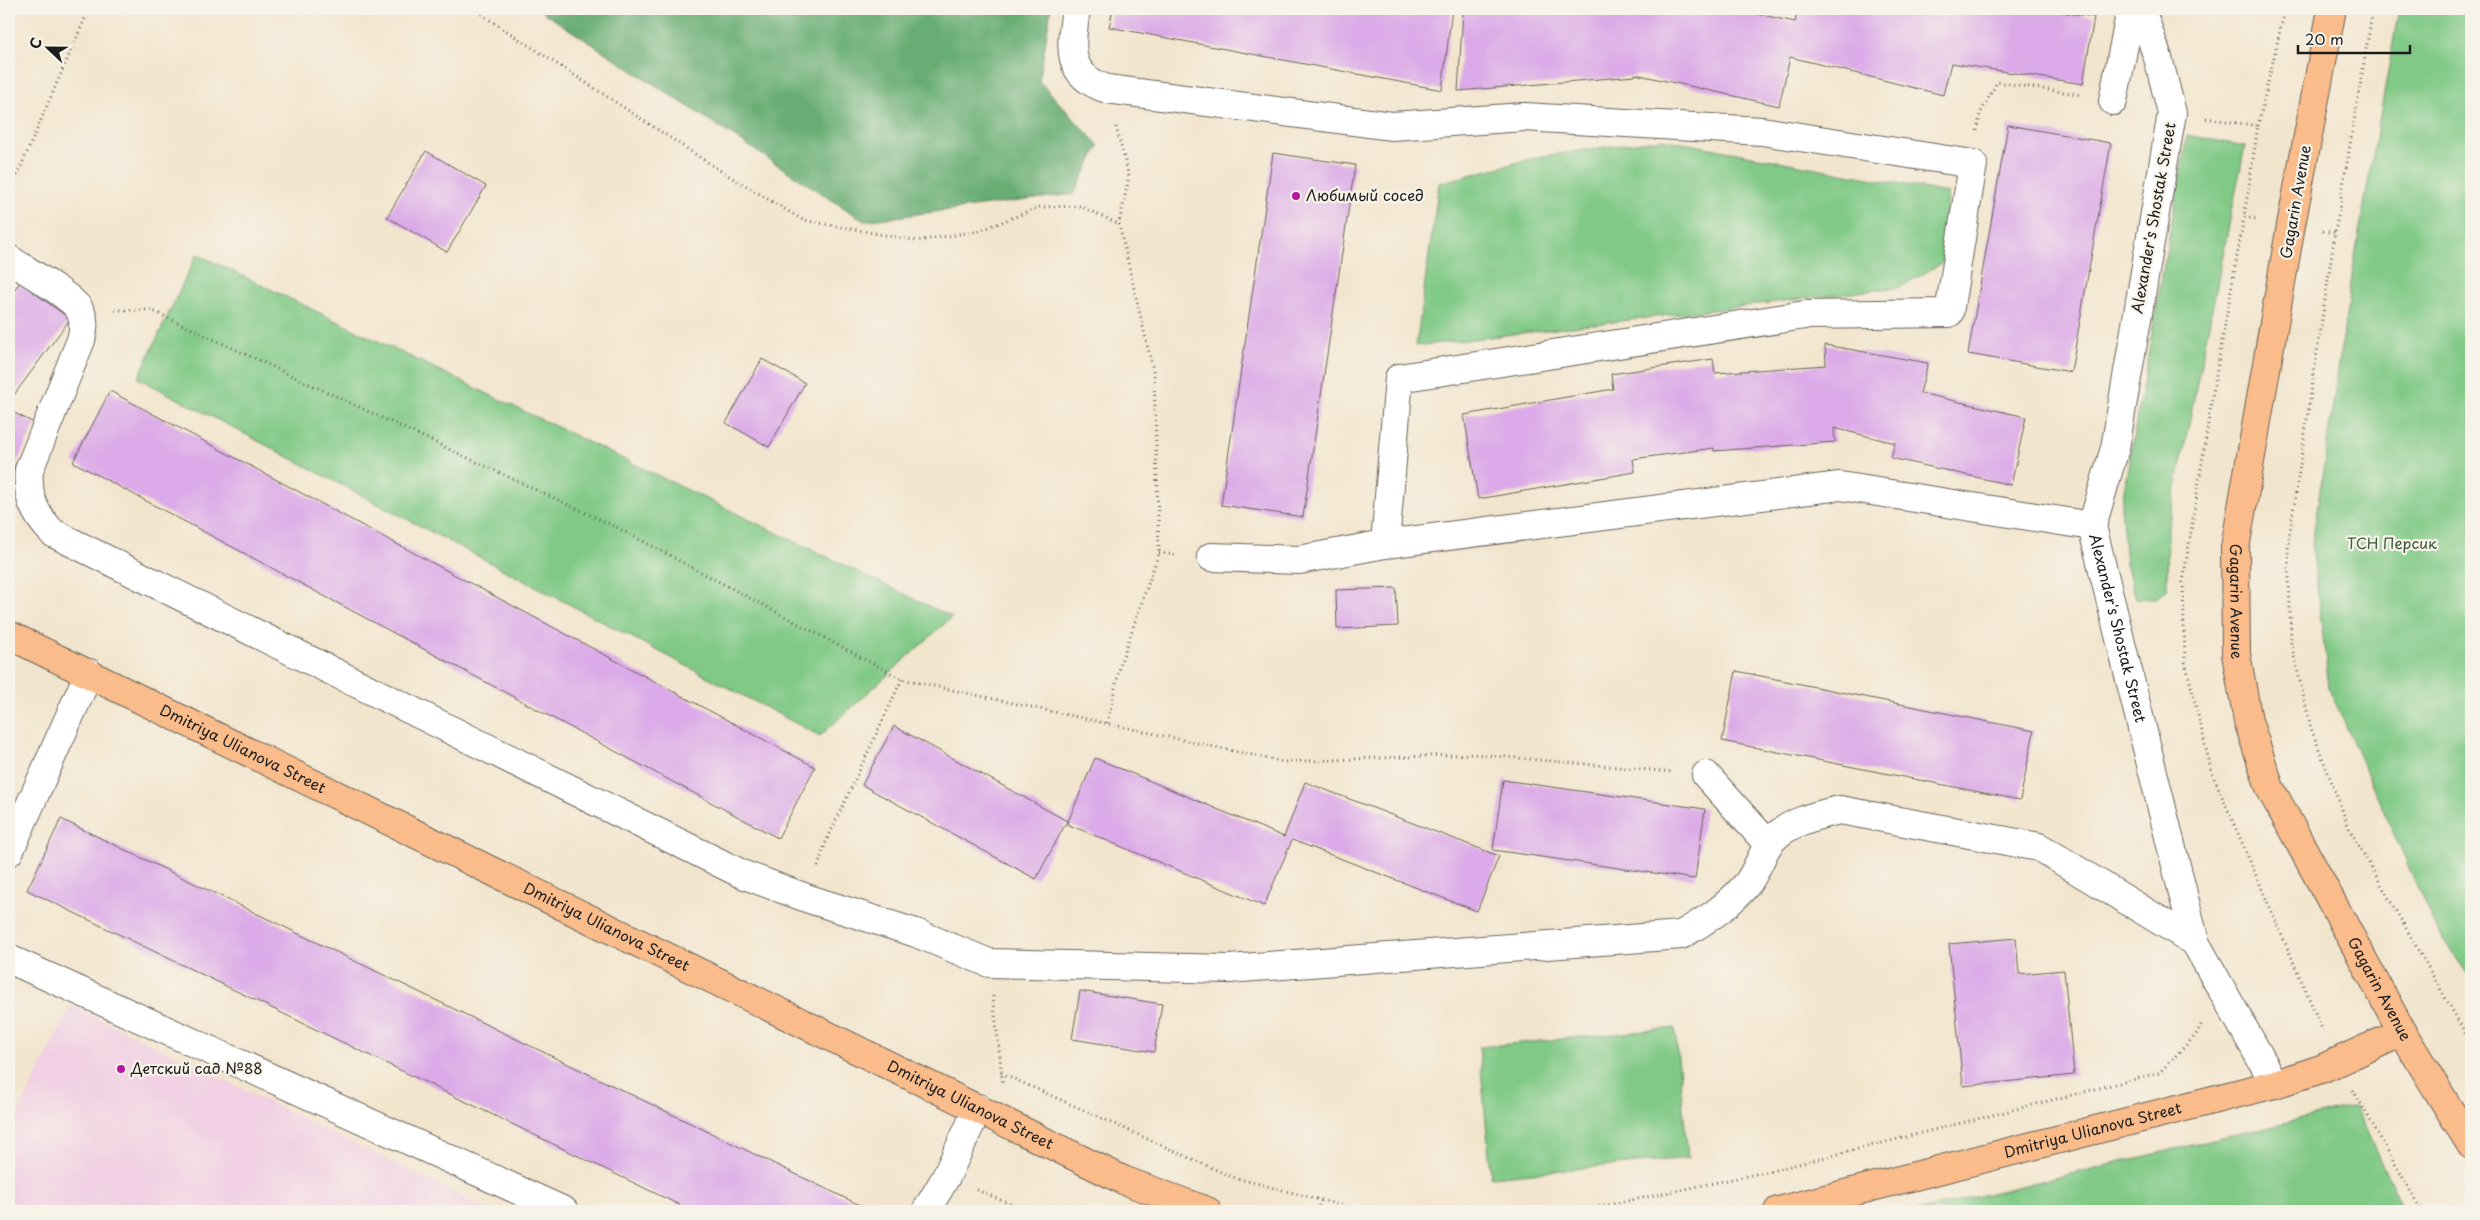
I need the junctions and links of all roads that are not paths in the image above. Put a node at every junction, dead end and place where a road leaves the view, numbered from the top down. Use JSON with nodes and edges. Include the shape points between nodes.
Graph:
{"nodes":[{"id":1,"x":1076,"y":9,"type":"edge"},
{"id":2,"x":2131,"y":9,"type":"edge"},
{"id":3,"x":2141,"y":9,"type":"edge"},
{"id":4,"x":2332,"y":9,"type":"edge"},
{"id":5,"x":2114,"y":100,"type":"road end"},
{"id":6,"x":9,"y":259,"type":"edge"},
{"id":7,"x":2092,"y":526,"type":"junction"},
{"id":8,"x":1386,"y":544,"type":"junction"},
{"id":9,"x":1211,"y":557,"type":"dead end"},
{"id":10,"x":9,"y":636,"type":"edge"},
{"id":11,"x":89,"y":673,"type":"junction"},
{"id":12,"x":1706,"y":775,"type":"road end"},
{"id":13,"x":1768,"y":844,"type":"junction"},
{"id":14,"x":9,"y":852,"type":"edge"},
{"id":15,"x":2195,"y":942,"type":"junction"},
{"id":16,"x":9,"y":959,"type":"edge"},
{"id":17,"x":2403,"y":1032,"type":"junction"},
{"id":18,"x":2275,"y":1084,"type":"junction"},
{"id":19,"x":978,"y":1108,"type":"junction"},
{"id":20,"x":2471,"y":1145,"type":"edge"},
{"id":21,"x":564,"y":1211,"type":"edge"},
{"id":22,"x":926,"y":1211,"type":"edge"},
{"id":23,"x":1207,"y":1211,"type":"edge"},
{"id":24,"x":1778,"y":1211,"type":"edge"}],
"edges":[{"from":1,"to":8,"type":"street","via":[[1072,56],[1077,68],[1096,83],[1392,126],[1532,117],[1762,131],[1973,164],[1949,313],[1797,316],[1398,378]]},
{"from":2,"to":5,"type":"street"},
{"from":3,"to":7,"type":"street","name":"Alexander's Shostak Street","via":[[2172,113],[2115,448]]},
{"from":4,"to":17,"type":"main road","name":"Gagarin Avenue","via":[[2235,548],[2236,654],[2248,721],[2270,788]]},
{"from":6,"to":13,"type":"street","via":[[73,302],[79,310],[84,330],[29,470],[28,488],[32,505],[40,520],[53,533],[742,874],[916,933],[990,963],[1229,969],[1680,934],[1718,914],[1748,883]]},
{"from":7,"to":8,"type":"street","via":[[1840,486]]},
{"from":7,"to":15,"type":"street","name":"Alexander's Shostak Street"},
{"from":8,"to":9,"type":"street","via":[[1299,560]]},
{"from":10,"to":11,"type":"main road","name":"Dmitriya Ulianova Street"},
{"from":11,"to":14,"type":"street"},
{"from":11,"to":19,"type":"main road","name":"Dmitriya Ulianova Street"},
{"from":12,"to":13,"type":"street"},
{"from":13,"to":15,"type":"street","via":[[1805,819],[1840,810],[2039,847]]},
{"from":15,"to":18,"type":"street","name":"Alexander's Shostak Street"},
{"from":16,"to":21,"type":"street"},
{"from":17,"to":18,"type":"main road","name":"Dmitriya Ulianova Street","via":[[2321,1069]]},
{"from":17,"to":20,"type":"main road","name":"Gagarin Avenue"},
{"from":18,"to":24,"type":"main road","name":"Dmitriya Ulianova Street"},
{"from":19,"to":22,"type":"street","via":[[946,1177]]},
{"from":19,"to":23,"type":"main road","name":"Dmitriya Ulianova Street","via":[[1123,1180]]}]}
